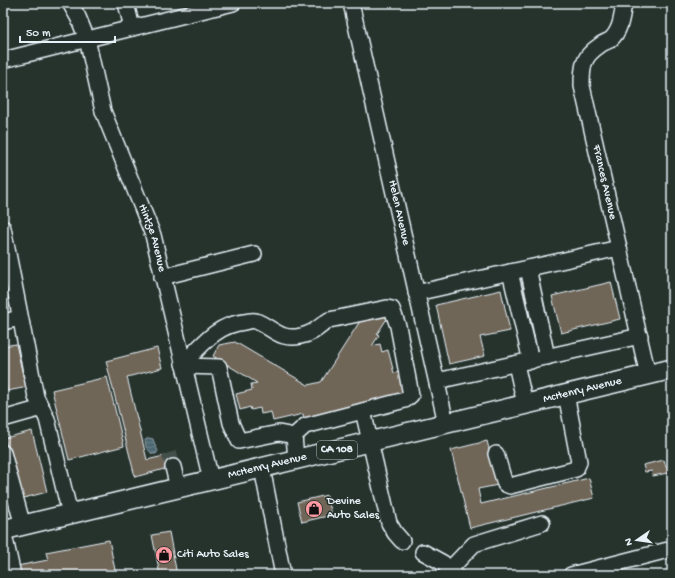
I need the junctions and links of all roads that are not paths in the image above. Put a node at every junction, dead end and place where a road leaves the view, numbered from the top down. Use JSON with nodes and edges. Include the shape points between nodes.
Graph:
{"nodes":[{"id":1,"x":70,"y":3,"type":"edge"},
{"id":2,"x":126,"y":3,"type":"edge"},
{"id":3,"x":351,"y":3,"type":"edge"},
{"id":4,"x":624,"y":3,"type":"edge"},
{"id":5,"x":224,"y":4,"type":"edge"},
{"id":6,"x":132,"y":28,"type":"junction"},
{"id":7,"x":87,"y":39,"type":"junction"},
{"id":8,"x":3,"y":60,"type":"edge"},
{"id":9,"x":3,"y":228,"type":"edge"},
{"id":10,"x":619,"y":248,"type":"junction"},
{"id":11,"x":254,"y":254,"type":"dead end"},
{"id":12,"x":528,"y":268,"type":"junction"},
{"id":13,"x":510,"y":272,"type":"junction"},
{"id":14,"x":162,"y":277,"type":"junction"},
{"id":15,"x":416,"y":293,"type":"junction"},
{"id":16,"x":20,"y":318,"type":"junction"},
{"id":17,"x":3,"y":322,"type":"edge"},
{"id":18,"x":640,"y":336,"type":"junction"},
{"id":19,"x":547,"y":357,"type":"junction"},
{"id":20,"x":531,"y":361,"type":"junction"},
{"id":21,"x":516,"y":364,"type":"junction"},
{"id":22,"x":184,"y":365,"type":"junction"},
{"id":23,"x":672,"y":369,"type":"edge"},
{"id":24,"x":648,"y":375,"type":"junction"},
{"id":25,"x":436,"y":381,"type":"junction"},
{"id":26,"x":566,"y":394,"type":"junction"},
{"id":27,"x":525,"y":404,"type":"junction"},
{"id":28,"x":42,"y":408,"type":"junction"},
{"id":29,"x":363,"y":411,"type":"junction"},
{"id":30,"x":3,"y":419,"type":"edge"},
{"id":31,"x":446,"y":423,"type":"junction"},
{"id":32,"x":294,"y":436,"type":"junction"},
{"id":33,"x":371,"y":442,"type":"junction"},
{"id":34,"x":3,"y":453,"type":"edge"},
{"id":35,"x":496,"y":454,"type":"dead end"},
{"id":36,"x":296,"y":459,"type":"junction"},
{"id":37,"x":172,"y":468,"type":"tunnel mouth"},
{"id":38,"x":262,"y":468,"type":"junction"},
{"id":39,"x":211,"y":480,"type":"junction"},
{"id":40,"x":178,"y":488,"type":"junction"},
{"id":41,"x":70,"y":514,"type":"junction"},
{"id":42,"x":542,"y":523,"type":"dead end"},
{"id":43,"x":23,"y":526,"type":"junction"},
{"id":44,"x":3,"y":530,"type":"edge"},
{"id":45,"x":402,"y":541,"type":"dead end"},
{"id":46,"x":672,"y":549,"type":"edge"},
{"id":47,"x":423,"y":552,"type":"dead end"},
{"id":48,"x":452,"y":572,"type":"edge"},
{"id":49,"x":13,"y":575,"type":"edge"},
{"id":50,"x":283,"y":575,"type":"edge"},
{"id":51,"x":571,"y":575,"type":"edge"}],
"edges":[{"from":1,"to":7,"type":"street","name":"Hintze Avenue"},
{"from":2,"to":6,"type":"street"},
{"from":3,"to":15,"type":"street","name":"Helen Avenue"},
{"from":4,"to":10,"type":"street","name":"Frances Avenue","via":[[620,26],[610,39],[588,55],[582,66],[582,86]]},
{"from":5,"to":6,"type":"street"},
{"from":6,"to":7,"type":"street"},
{"from":7,"to":8,"type":"street"},
{"from":7,"to":14,"type":"street","name":"Hintze Avenue","via":[[103,111],[152,235]]},
{"from":9,"to":16,"type":"street"},
{"from":10,"to":12,"type":"street"},
{"from":10,"to":18,"type":"street","name":"Frances Avenue"},
{"from":11,"to":14,"type":"street"},
{"from":12,"to":13,"type":"street"},
{"from":12,"to":19,"type":"street"},
{"from":13,"to":15,"type":"street"},
{"from":13,"to":20,"type":"street"},
{"from":14,"to":22,"type":"street","name":"Hintze Avenue"},
{"from":15,"to":25,"type":"street","name":"Helen Avenue"},
{"from":16,"to":17,"type":"street"},
{"from":16,"to":28,"type":"street","via":[[36,397]]},
{"from":18,"to":19,"type":"street"},
{"from":18,"to":24,"type":"street","name":"Frances Avenue"},
{"from":19,"to":20,"type":"street"},
{"from":20,"to":21,"type":"street"},
{"from":21,"to":25,"type":"street"},
{"from":21,"to":27,"type":"street"},
{"from":22,"to":29,"type":"street","via":[[212,334],[233,323],[255,320],[285,337],[300,337],[314,333],[329,320],[392,309],[398,326],[411,395],[405,400]]},
{"from":22,"to":32,"type":"street","via":[[219,367],[231,423],[239,440],[280,433]]},
{"from":22,"to":39,"type":"street","name":"Hintze Avenue"},
{"from":23,"to":24,"type":"main road","name":"McHenry Avenue","number":"CA 108"},
{"from":24,"to":26,"type":"main road","name":"McHenry Avenue","number":"CA 108"},
{"from":25,"to":31,"type":"street","name":"Helen Avenue"},
{"from":26,"to":27,"type":"main road","name":"McHenry Avenue","number":"CA 108"},
{"from":26,"to":35,"type":"street","via":[[578,462],[576,469],[510,486],[505,484]]},
{"from":27,"to":31,"type":"main road","name":"McHenry Avenue","number":"CA 108"},
{"from":28,"to":30,"type":"street"},
{"from":28,"to":41,"type":"street","via":[[47,419]]},
{"from":29,"to":32,"type":"street","via":[[305,426]]},
{"from":29,"to":33,"type":"street"},
{"from":31,"to":33,"type":"main road","name":"McHenry Avenue","number":"CA 108"},
{"from":32,"to":36,"type":"street"},
{"from":33,"to":36,"type":"main road","name":"McHenry Avenue","number":"CA 108"},
{"from":33,"to":45,"type":"street","via":[[389,523]]},
{"from":34,"to":43,"type":"street"},
{"from":36,"to":38,"type":"main road","name":"McHenry Avenue","number":"CA 108"},
{"from":37,"to":40,"type":"street"},
{"from":38,"to":39,"type":"main road","name":"McHenry Avenue","number":"CA 108"},
{"from":38,"to":50,"type":"street"},
{"from":39,"to":40,"type":"main road","name":"McHenry Avenue","number":"CA 108"},
{"from":40,"to":41,"type":"main road","name":"McHenry Avenue","number":"CA 108"},
{"from":41,"to":43,"type":"main road","name":"McHenry Avenue","number":"CA 108"},
{"from":42,"to":48,"type":"street","via":[[474,544]]},
{"from":43,"to":44,"type":"main road","name":"McHenry Avenue","number":"CA 108"},
{"from":44,"to":49,"type":"street"},
{"from":46,"to":51,"type":"street"},
{"from":47,"to":48,"type":"street","via":[[443,562]]}]}
